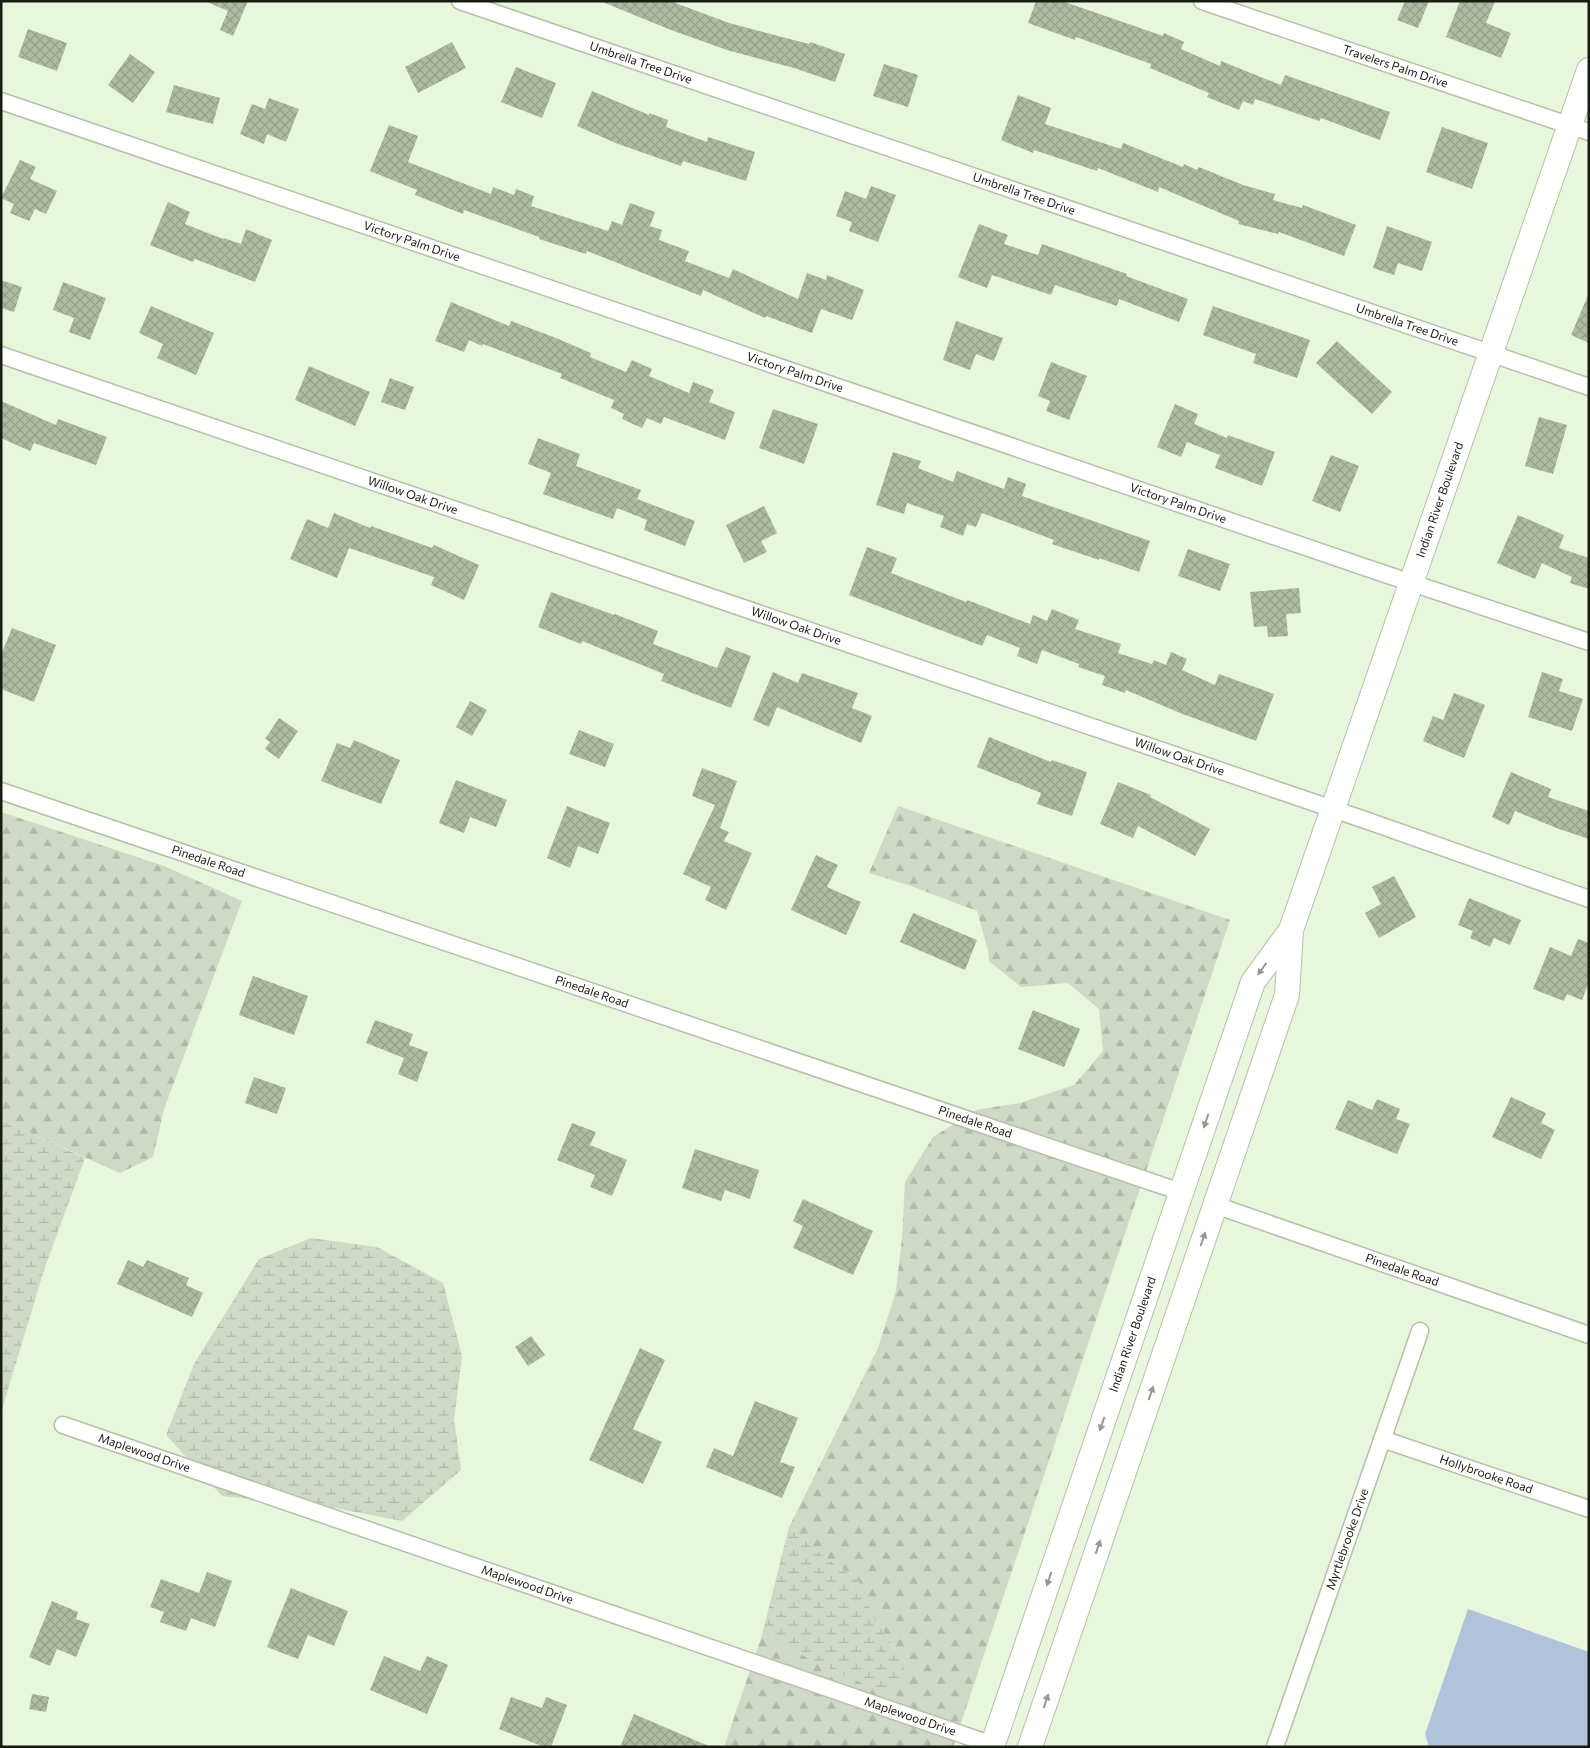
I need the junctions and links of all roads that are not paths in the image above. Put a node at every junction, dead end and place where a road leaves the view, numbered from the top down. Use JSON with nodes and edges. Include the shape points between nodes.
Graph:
{"nodes":[{"id":1,"x":460,"y":1,"type":"edge"},
{"id":2,"x":1202,"y":1,"type":"edge"},
{"id":3,"x":1589,"y":70,"type":"edge"},
{"id":4,"x":1,"y":101,"type":"edge"},
{"id":5,"x":1579,"y":129,"type":"edge"},
{"id":6,"x":1492,"y":354,"type":"junction"},
{"id":7,"x":1,"y":355,"type":"edge"},
{"id":8,"x":1589,"y":387,"type":"edge"},
{"id":9,"x":1413,"y":582,"type":"junction"},
{"id":10,"x":1589,"y":642,"type":"edge"},
{"id":11,"x":1,"y":791,"type":"edge"},
{"id":12,"x":1334,"y":810,"type":"junction"},
{"id":13,"x":1589,"y":899,"type":"edge"},
{"id":14,"x":1291,"y":930,"type":"junction"},
{"id":15,"x":1181,"y":1192,"type":"junction"},
{"id":16,"x":1215,"y":1205,"type":"junction"},
{"id":17,"x":1420,"y":1331,"type":"dead end"},
{"id":18,"x":1589,"y":1336,"type":"edge"},
{"id":19,"x":62,"y":1425,"type":"dead end"},
{"id":20,"x":1382,"y":1439,"type":"junction"},
{"id":21,"x":1589,"y":1509,"type":"edge"},
{"id":22,"x":1008,"y":1700,"type":"junction"},
{"id":23,"x":993,"y":1746,"type":"edge"},
{"id":24,"x":1017,"y":1747,"type":"edge"},
{"id":25,"x":1030,"y":1747,"type":"edge"},
{"id":26,"x":1275,"y":1747,"type":"edge"}],
"edges":[{"from":1,"to":6,"type":"street","name":"Umbrella Tree Drive"},
{"from":2,"to":5,"type":"street","name":"Travelers Palm Drive"},
{"from":3,"to":5,"type":"main road","name":"Indian River Boulevard"},
{"from":4,"to":9,"type":"street","name":"Victory Palm Drive"},
{"from":5,"to":6,"type":"main road","name":"Indian River Boulevard"},
{"from":6,"to":8,"type":"street","name":"Umbrella Tree Drive"},
{"from":6,"to":9,"type":"main road","name":"Indian River Boulevard"},
{"from":7,"to":12,"type":"street","name":"Willow Oak Drive"},
{"from":9,"to":10,"type":"street","name":"Victory Palm Drive"},
{"from":9,"to":12,"type":"main road","name":"Indian River Boulevard"},
{"from":11,"to":15,"type":"street","name":"Pinedale Road"},
{"from":12,"to":13,"type":"street","name":"Willow Oak Drive"},
{"from":12,"to":14,"type":"main road","name":"Indian River Boulevard"},
{"from":14,"to":15,"type":"main road","name":"Indian River Boulevard","one_way":true,"via":[[1253,982]]},
{"from":14,"to":16,"type":"main road","name":"Indian River Boulevard","via":[[1287,995]]},
{"from":15,"to":22,"type":"main road","name":"Indian River Boulevard","one_way":true},
{"from":16,"to":18,"type":"street","name":"Pinedale Road"},
{"from":25,"to":16,"type":"main road","name":"Indian River Boulevard","one_way":true},
{"from":17,"to":20,"type":"street","name":"Myrtlebrooke Drive"},
{"from":19,"to":23,"type":"street","name":"Maplewood Drive"},
{"from":20,"to":21,"type":"street","name":"Hollybrooke Road"},
{"from":20,"to":26,"type":"street","name":"Myrtlebrooke Drive"},
{"from":22,"to":23,"type":"main road","name":"Indian River Boulevard"},
{"from":22,"to":24,"type":"main road","via":[[1011,1730]]}]}
